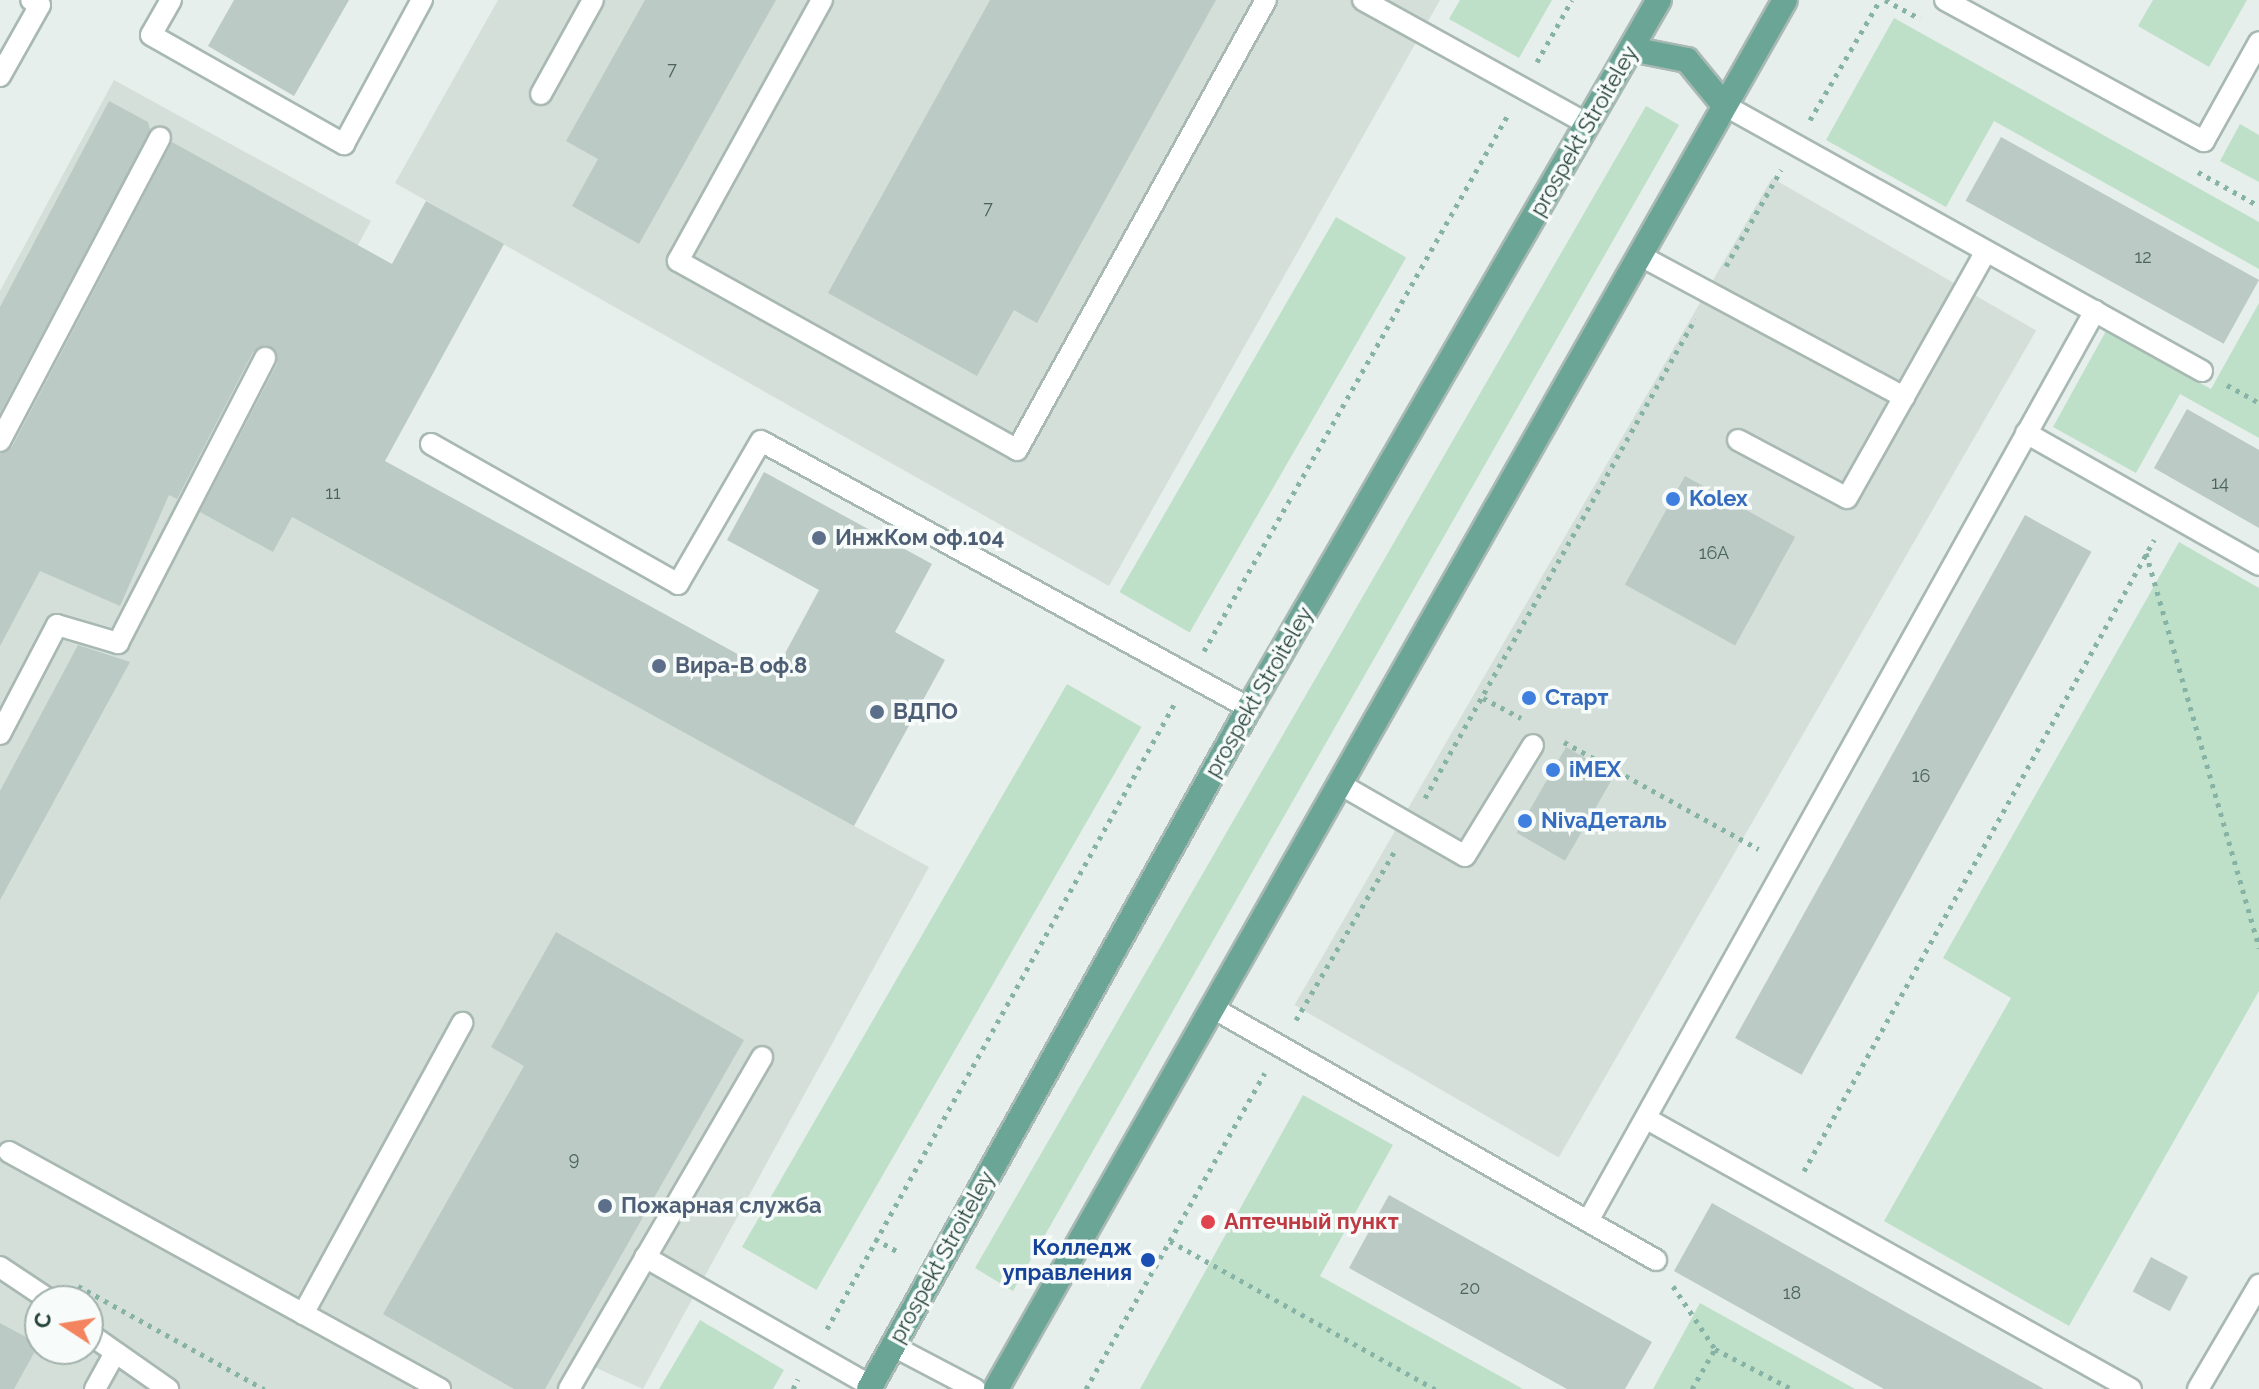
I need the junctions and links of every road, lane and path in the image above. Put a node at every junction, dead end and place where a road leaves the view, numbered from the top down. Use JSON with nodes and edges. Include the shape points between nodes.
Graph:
{"nodes":[{"id":1,"x":31,"y":0,"type":"edge"},
{"id":2,"x":171,"y":0,"type":"edge"},
{"id":3,"x":422,"y":0,"type":"edge"},
{"id":4,"x":593,"y":0,"type":"edge"},
{"id":5,"x":822,"y":0,"type":"edge"},
{"id":6,"x":1266,"y":0,"type":"edge"},
{"id":7,"x":1659,"y":0,"type":"edge"},
{"id":8,"x":1785,"y":0,"type":"edge"},
{"id":9,"x":1880,"y":0,"type":"edge"},
{"id":10,"x":1945,"y":0,"type":"edge"},
{"id":11,"x":1373,"y":2,"type":"edge"},
{"id":12,"x":2259,"y":42,"type":"edge"},
{"id":13,"x":1631,"y":49,"type":"junction"},
{"id":14,"x":0,"y":76,"type":"edge"},
{"id":15,"x":541,"y":94,"type":"dead end"},
{"id":16,"x":1724,"y":105,"type":"junction"},
{"id":17,"x":1589,"y":125,"type":"junction"},
{"id":18,"x":160,"y":138,"type":"dead end"},
{"id":19,"x":1796,"y":145,"type":"junction"},
{"id":20,"x":1986,"y":251,"type":"junction"},
{"id":21,"x":1639,"y":255,"type":"junction"},
{"id":22,"x":1710,"y":293,"type":"junction"},
{"id":23,"x":2095,"y":311,"type":"junction"},
{"id":24,"x":265,"y":358,"type":"dead end"},
{"id":25,"x":2202,"y":371,"type":"dead end"},
{"id":26,"x":1904,"y":397,"type":"junction"},
{"id":27,"x":2026,"y":433,"type":"junction"},
{"id":28,"x":1738,"y":440,"type":"dead end"},
{"id":29,"x":0,"y":441,"type":"edge"},
{"id":30,"x":431,"y":444,"type":"dead end"},
{"id":31,"x":2168,"y":513,"type":"junction"},
{"id":32,"x":2146,"y":553,"type":"junction"},
{"id":33,"x":2259,"y":565,"type":"edge"},
{"id":34,"x":1483,"y":698,"type":"junction"},
{"id":35,"x":1249,"y":708,"type":"junction"},
{"id":36,"x":1524,"y":720,"type":"dead end"},
{"id":37,"x":0,"y":734,"type":"edge"},
{"id":38,"x":1552,"y":736,"type":"dead end"},
{"id":39,"x":1533,"y":745,"type":"dead end"},
{"id":40,"x":1338,"y":783,"type":"junction"},
{"id":41,"x":1410,"y":825,"type":"junction"},
{"id":42,"x":1787,"y":864,"type":"junction"},
{"id":43,"x":2259,"y":948,"type":"edge"},
{"id":44,"x":1211,"y":1007,"type":"junction"},
{"id":45,"x":462,"y":1023,"type":"dead end"},
{"id":46,"x":1280,"y":1046,"type":"junction"},
{"id":47,"x":762,"y":1057,"type":"dead end"},
{"id":48,"x":1647,"y":1119,"type":"junction"},
{"id":49,"x":9,"y":1152,"type":"dead end"},
{"id":50,"x":1788,"y":1200,"type":"junction"},
{"id":51,"x":1588,"y":1221,"type":"junction"},
{"id":52,"x":875,"y":1239,"type":"dead end"},
{"id":53,"x":1170,"y":1241,"type":"junction"},
{"id":54,"x":900,"y":1253,"type":"dead end"},
{"id":55,"x":645,"y":1257,"type":"junction"},
{"id":56,"x":1656,"y":1260,"type":"joint"},
{"id":57,"x":0,"y":1267,"type":"edge"},
{"id":58,"x":69,"y":1281,"type":"dead end"},
{"id":59,"x":27,"y":1285,"type":"edge"},
{"id":60,"x":2259,"y":1285,"type":"edge"},
{"id":61,"x":303,"y":1314,"type":"junction"},
{"id":62,"x":893,"y":1346,"type":"junction"},
{"id":63,"x":104,"y":1348,"type":"edge"},
{"id":64,"x":1715,"y":1349,"type":"junction"},
{"id":65,"x":113,"y":1357,"type":"junction"},
{"id":66,"x":1005,"y":1386,"type":"edge"},
{"id":67,"x":870,"y":1387,"type":"edge"},
{"id":68,"x":95,"y":1389,"type":"edge"},
{"id":69,"x":168,"y":1389,"type":"edge"},
{"id":70,"x":264,"y":1389,"type":"edge"},
{"id":71,"x":440,"y":1389,"type":"edge"},
{"id":72,"x":569,"y":1389,"type":"edge"},
{"id":73,"x":975,"y":1389,"type":"edge"},
{"id":74,"x":1086,"y":1389,"type":"edge"},
{"id":75,"x":1435,"y":1389,"type":"edge"},
{"id":76,"x":1692,"y":1389,"type":"edge"},
{"id":77,"x":1792,"y":1389,"type":"edge"},
{"id":78,"x":2131,"y":1389,"type":"edge"},
{"id":79,"x":2198,"y":1389,"type":"edge"}],
"edges":[{"from":1,"to":14,"type":"lane","via":[[40,5]]},
{"from":2,"to":3,"type":"lane","via":[[151,35],[344,144]]},
{"from":4,"to":15,"type":"lane"},
{"from":5,"to":6,"type":"lane","via":[[678,261],[1017,450]]},
{"from":7,"to":13,"type":"main road","name":"prospekt Stroiteley"},
{"from":8,"to":16,"type":"main road"},
{"from":9,"to":19,"type":"path"},
{"from":10,"to":12,"type":"lane","via":[[2204,141]]},
{"from":11,"to":17,"type":"lane"},
{"from":13,"to":16,"type":"main road","via":[[1687,60]]},
{"from":13,"to":17,"type":"main road","name":"prospekt Stroiteley"},
{"from":16,"to":19,"type":"lane"},
{"from":16,"to":21,"type":"main road"},
{"from":17,"to":35,"type":"main road","name":"prospekt Stroiteley"},
{"from":18,"to":29,"type":"lane"},
{"from":19,"to":20,"type":"lane"},
{"from":19,"to":22,"type":"path"},
{"from":20,"to":23,"type":"lane"},
{"from":20,"to":26,"type":"lane"},
{"from":21,"to":22,"type":"lane"},
{"from":21,"to":40,"type":"main road"},
{"from":22,"to":26,"type":"lane"},
{"from":22,"to":34,"type":"path"},
{"from":23,"to":25,"type":"lane"},
{"from":23,"to":27,"type":"lane"},
{"from":24,"to":37,"type":"lane","via":[[118,643],[57,625]]},
{"from":26,"to":28,"type":"lane","via":[[1847,498]]},
{"from":27,"to":31,"type":"lane"},
{"from":27,"to":42,"type":"lane"},
{"from":30,"to":35,"type":"lane","via":[[678,584],[761,441]]},
{"from":31,"to":32,"type":"path"},
{"from":31,"to":33,"type":"lane"},
{"from":32,"to":43,"type":"path"},
{"from":32,"to":50,"type":"path"},
{"from":34,"to":36,"type":"path"},
{"from":34,"to":41,"type":"path"},
{"from":35,"to":62,"type":"main road","name":"prospekt Stroiteley"},
{"from":38,"to":42,"type":"path"},
{"from":39,"to":41,"type":"lane","via":[[1465,856]]},
{"from":40,"to":41,"type":"lane"},
{"from":40,"to":44,"type":"main road"},
{"from":41,"to":46,"type":"path"},
{"from":42,"to":48,"type":"lane"},
{"from":44,"to":46,"type":"lane"},
{"from":44,"to":66,"type":"main road"},
{"from":45,"to":61,"type":"lane"},
{"from":46,"to":51,"type":"lane"},
{"from":46,"to":53,"type":"path"},
{"from":47,"to":55,"type":"lane"},
{"from":48,"to":50,"type":"lane"},
{"from":48,"to":51,"type":"lane"},
{"from":49,"to":61,"type":"lane"},
{"from":50,"to":78,"type":"lane"},
{"from":51,"to":56,"type":"lane"},
{"from":52,"to":54,"type":"path"},
{"from":53,"to":74,"type":"path"},
{"from":53,"to":75,"type":"path"},
{"from":55,"to":67,"type":"lane"},
{"from":55,"to":72,"type":"lane"},
{"from":56,"to":64,"type":"path"},
{"from":57,"to":59,"type":"lane"},
{"from":58,"to":70,"type":"path"},
{"from":60,"to":79,"type":"lane"},
{"from":61,"to":71,"type":"lane"},
{"from":62,"to":67,"type":"main road","name":"prospekt Stroiteley"},
{"from":62,"to":73,"type":"lane"},
{"from":63,"to":65,"type":"lane"},
{"from":64,"to":76,"type":"path"},
{"from":64,"to":77,"type":"path"},
{"from":65,"to":68,"type":"lane"},
{"from":65,"to":69,"type":"lane"}]}
